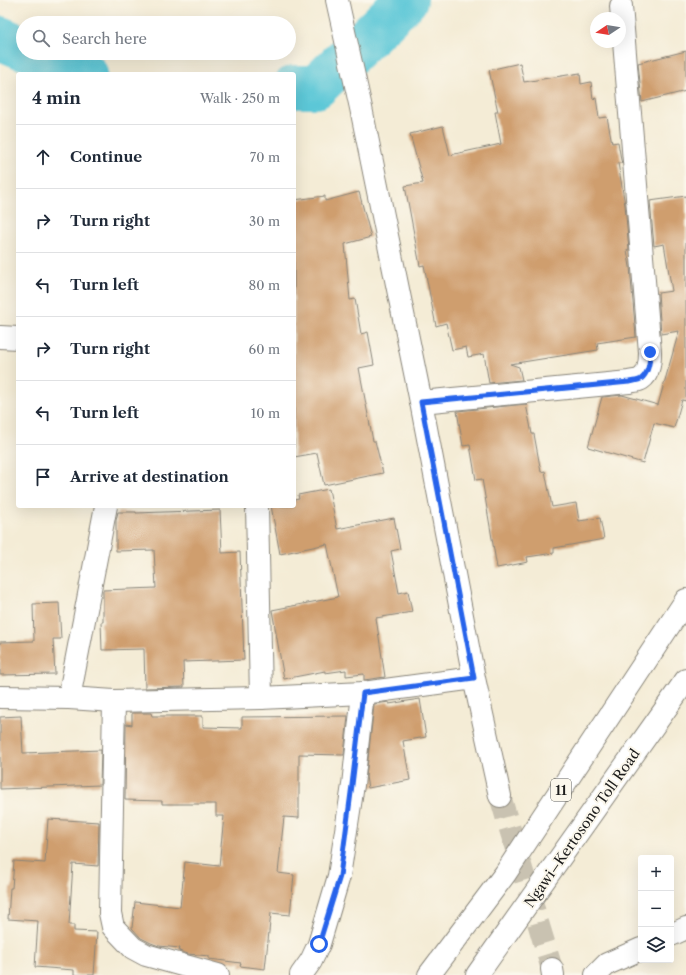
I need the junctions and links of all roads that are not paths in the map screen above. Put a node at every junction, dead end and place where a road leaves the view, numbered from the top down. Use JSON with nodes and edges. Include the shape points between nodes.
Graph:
{"nodes":[{"id":1,"x":338,"y":0,"type":"edge"},
{"id":2,"x":621,"y":6,"type":"dead end"},
{"id":3,"x":0,"y":338,"type":"edge"},
{"id":4,"x":16,"y":338,"type":"edge"},
{"id":5,"x":421,"y":402,"type":"junction"},
{"id":6,"x":106,"y":508,"type":"edge"},
{"id":7,"x":258,"y":508,"type":"edge"},
{"id":8,"x":686,"y":600,"type":"edge"},
{"id":9,"x":474,"y":678,"type":"junction"},
{"id":10,"x":686,"y":680,"type":"edge"},
{"id":11,"x":363,"y":693,"type":"junction"},
{"id":12,"x":0,"y":697,"type":"edge"},
{"id":13,"x":69,"y":698,"type":"junction"},
{"id":14,"x":261,"y":698,"type":"junction"},
{"id":15,"x":114,"y":701,"type":"junction"},
{"id":16,"x":500,"y":796,"type":"tunnel mouth"},
{"id":17,"x":686,"y":928,"type":"edge"},
{"id":18,"x":674,"y":934,"type":"edge"},
{"id":19,"x":638,"y":950,"type":"edge"},
{"id":20,"x":218,"y":975,"type":"edge"},
{"id":21,"x":301,"y":975,"type":"edge"},
{"id":22,"x":429,"y":975,"type":"edge"},
{"id":23,"x":477,"y":975,"type":"edge"},
{"id":24,"x":596,"y":975,"type":"edge"}],
"edges":[{"from":1,"to":5,"type":"main road"},
{"from":2,"to":5,"type":"main road","via":[[650,352],[650,362],[645,375],[641,379],[629,382]]},
{"from":3,"to":4,"type":"main road"},
{"from":5,"to":9,"type":"main road"},
{"from":6,"to":13,"type":"main road"},
{"from":7,"to":14,"type":"main road"},
{"from":8,"to":22,"type":"main road","number":"11","via":[[505,874]]},
{"from":9,"to":11,"type":"main road"},
{"from":9,"to":16,"type":"main road"},
{"from":10,"to":23,"type":"main road","name":"Ngawi–Kertosono Toll Road"},
{"from":11,"to":14,"type":"main road"},
{"from":11,"to":21,"type":"main road","via":[[340,876],[319,944]]},
{"from":12,"to":13,"type":"main road"},
{"from":13,"to":15,"type":"main road"},
{"from":14,"to":15,"type":"main road"},
{"from":15,"to":20,"type":"main road","via":[[110,913],[114,927],[133,948],[146,955]]},
{"from":17,"to":18,"type":"main road"},
{"from":19,"to":24,"type":"main road","via":[[607,964]]}]}
